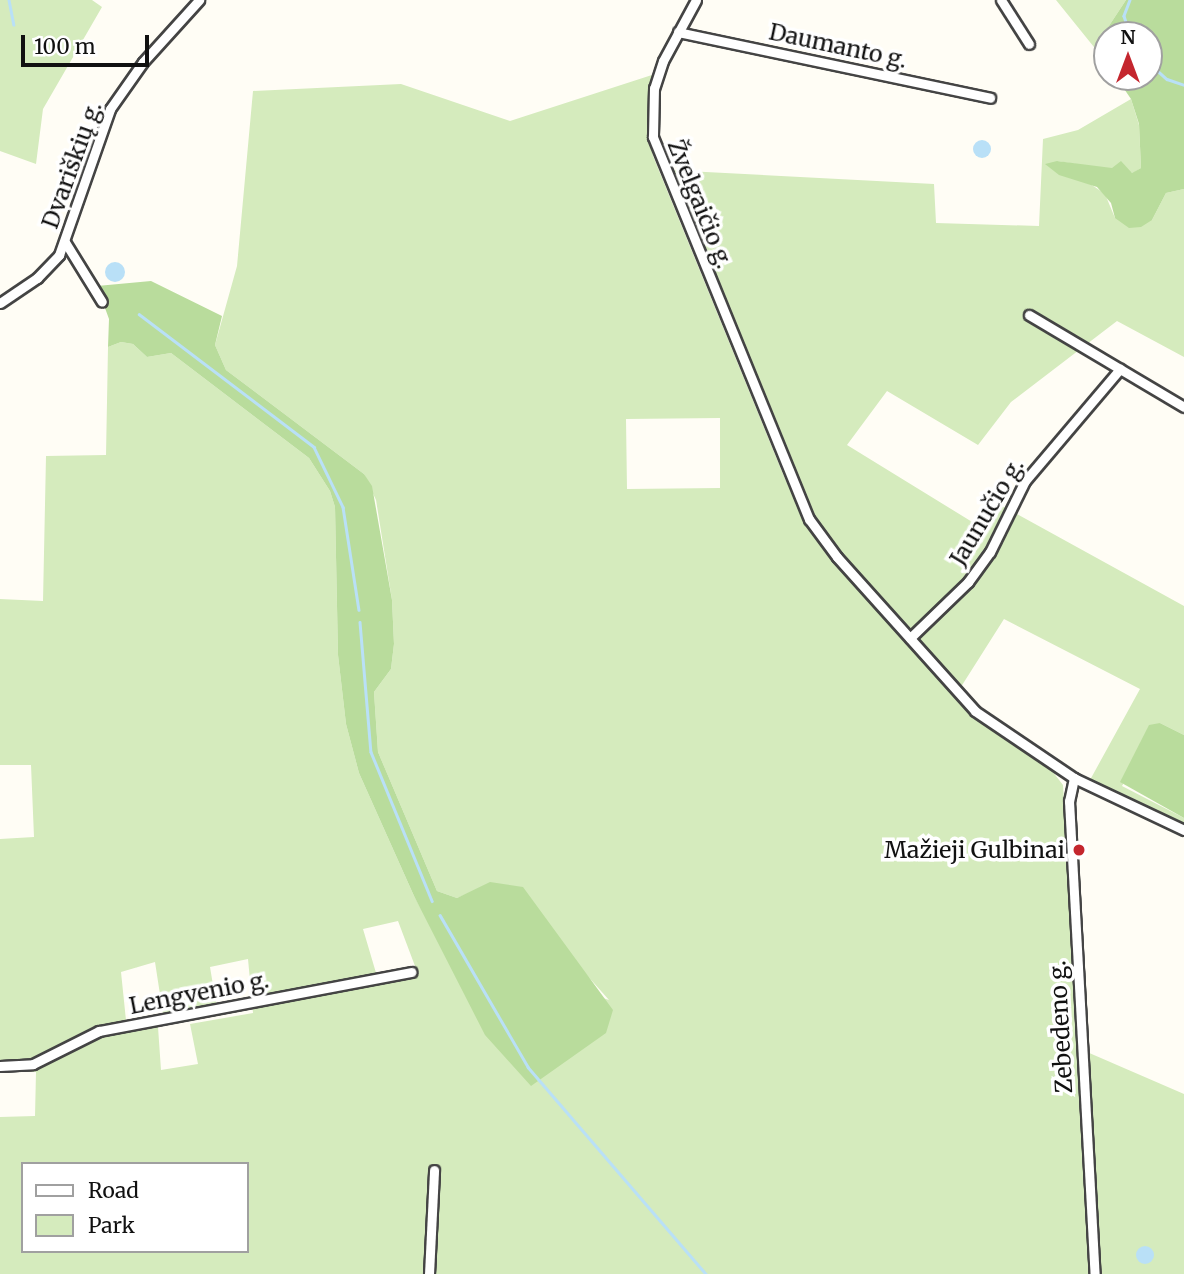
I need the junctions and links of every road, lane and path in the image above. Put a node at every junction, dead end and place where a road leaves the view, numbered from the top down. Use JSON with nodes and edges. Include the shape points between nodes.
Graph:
{"nodes":[{"id":1,"x":199,"y":0,"type":"edge"},
{"id":2,"x":696,"y":0,"type":"edge"},
{"id":3,"x":1001,"y":0,"type":"edge"},
{"id":4,"x":678,"y":32,"type":"junction"},
{"id":5,"x":1029,"y":44,"type":"dead end"},
{"id":6,"x":990,"y":99,"type":"dead end"},
{"id":7,"x":65,"y":242,"type":"junction"},
{"id":8,"x":102,"y":302,"type":"dead end"},
{"id":9,"x":0,"y":303,"type":"edge"},
{"id":10,"x":1029,"y":315,"type":"dead end"},
{"id":11,"x":1119,"y":369,"type":"junction"},
{"id":12,"x":1184,"y":407,"type":"edge"},
{"id":13,"x":910,"y":638,"type":"junction"},
{"id":14,"x":1074,"y":778,"type":"junction"},
{"id":15,"x":1184,"y":830,"type":"edge"},
{"id":16,"x":411,"y":972,"type":"dead end"},
{"id":17,"x":0,"y":1066,"type":"edge"},
{"id":18,"x":434,"y":1170,"type":"dead end"},
{"id":19,"x":429,"y":1274,"type":"edge"},
{"id":20,"x":1095,"y":1274,"type":"edge"}],
"edges":[{"from":1,"to":7,"type":"street","name":"Dvariškių g.","via":[[143,62],[110,108],[94,144]]},
{"from":2,"to":4,"type":"street","name":"Žvelgaičio g."},
{"from":3,"to":5,"type":"street"},
{"from":4,"to":6,"type":"street","name":"Daumanto g."},
{"from":4,"to":13,"type":"street","name":"Žvelgaičio g.","via":[[654,88],[651,127],[661,165],[809,519]]},
{"from":7,"to":8,"type":"street"},
{"from":7,"to":9,"type":"street","name":"Dvariškių g.","via":[[37,278]]},
{"from":10,"to":11,"type":"street"},
{"from":11,"to":12,"type":"street"},
{"from":11,"to":13,"type":"street","name":"Jaunučio g.","via":[[1024,481],[990,552],[968,582]]},
{"from":13,"to":14,"type":"street","name":"Žvelgaičio g.","via":[[975,711]]},
{"from":14,"to":15,"type":"street","name":"Žvelgaičio g."},
{"from":14,"to":20,"type":"street","name":"Zebedeno g.","via":[[1070,815]]},
{"from":16,"to":17,"type":"street","name":"Lengvenio g.","via":[[99,1031],[33,1064]]},
{"from":18,"to":19,"type":"street"}]}
